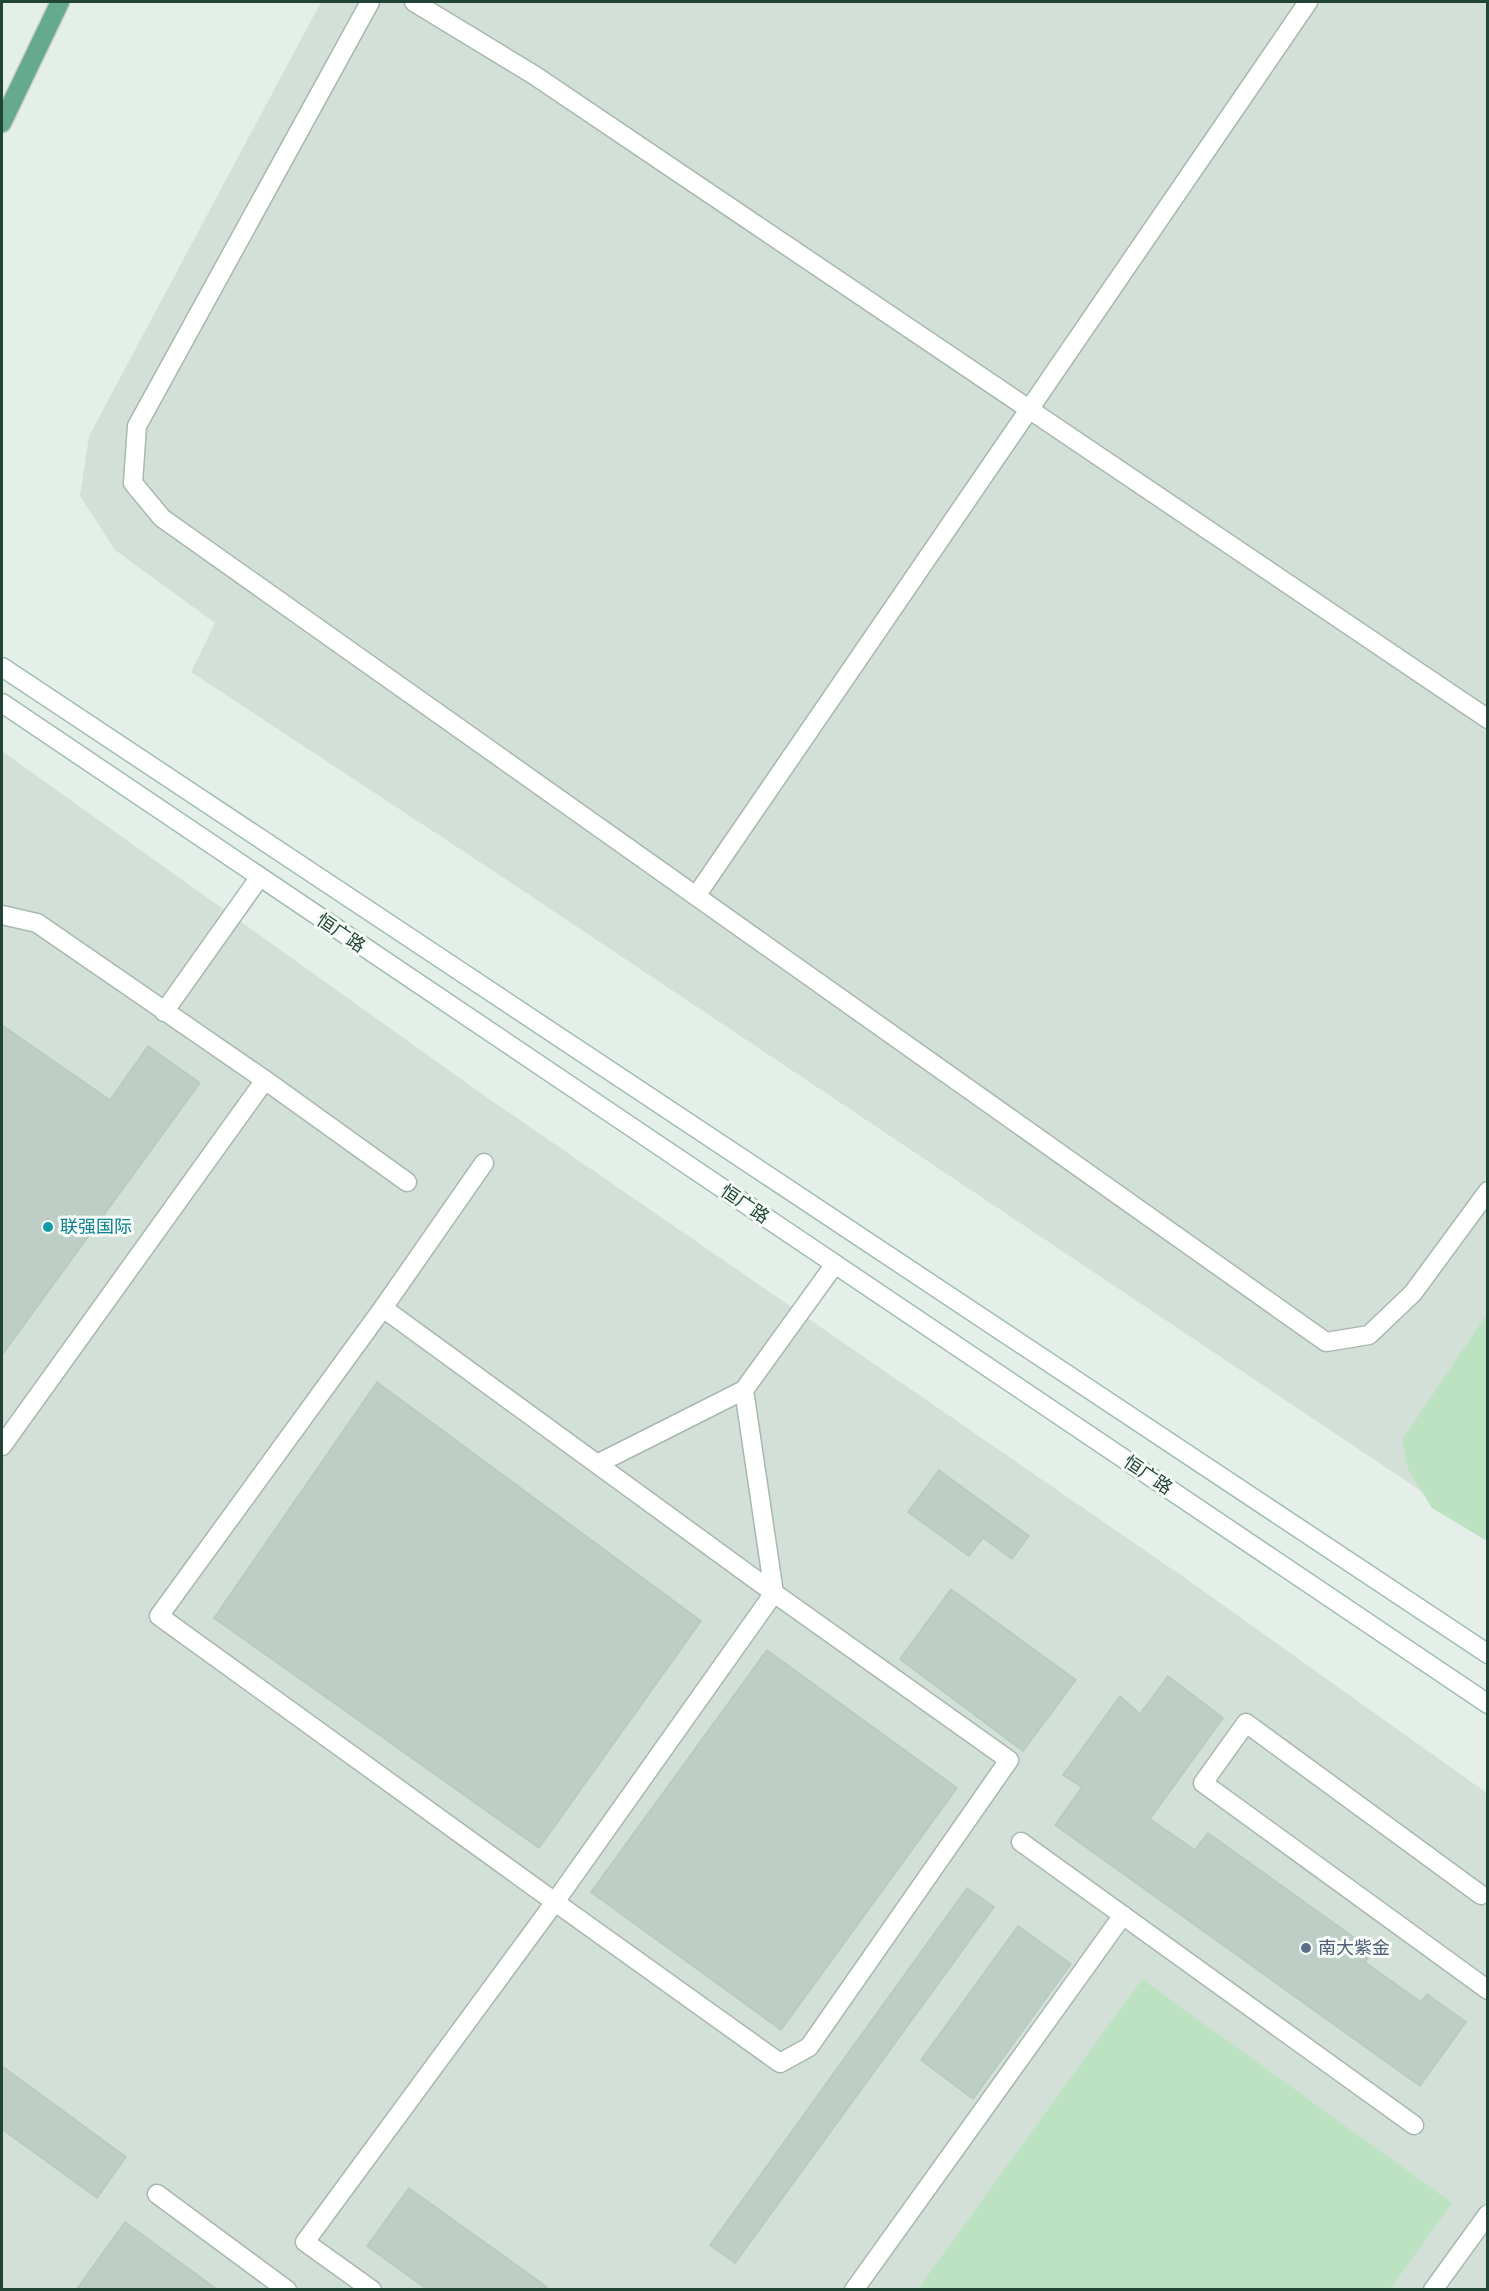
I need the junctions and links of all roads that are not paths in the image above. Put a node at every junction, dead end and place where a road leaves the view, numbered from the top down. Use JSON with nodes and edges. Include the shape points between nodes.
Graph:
{"nodes":[{"id":1,"x":60,"y":2,"type":"edge"},
{"id":2,"x":370,"y":2,"type":"edge"},
{"id":3,"x":414,"y":2,"type":"edge"},
{"id":4,"x":1308,"y":2,"type":"edge"},
{"id":5,"x":2,"y":123,"type":"edge"},
{"id":6,"x":1029,"y":409,"type":"junction"},
{"id":7,"x":2,"y":667,"type":"edge"},
{"id":8,"x":2,"y":703,"type":"edge"},
{"id":9,"x":1488,"y":719,"type":"edge"},
{"id":10,"x":259,"y":878,"type":"junction"},
{"id":11,"x":696,"y":896,"type":"junction"},
{"id":12,"x":2,"y":915,"type":"edge"},
{"id":13,"x":164,"y":1012,"type":"junction"},
{"id":14,"x":265,"y":1080,"type":"junction"},
{"id":15,"x":484,"y":1163,"type":"dead end"},
{"id":16,"x":407,"y":1182,"type":"dead end"},
{"id":17,"x":1488,"y":1191,"type":"edge"},
{"id":18,"x":835,"y":1264,"type":"junction"},
{"id":19,"x":383,"y":1308,"type":"junction"},
{"id":20,"x":744,"y":1390,"type":"junction"},
{"id":21,"x":2,"y":1446,"type":"edge"},
{"id":22,"x":597,"y":1464,"type":"junction"},
{"id":23,"x":774,"y":1593,"type":"junction"},
{"id":24,"x":1488,"y":1654,"type":"edge"},
{"id":25,"x":1488,"y":1704,"type":"edge"},
{"id":26,"x":1021,"y":1842,"type":"dead end"},
{"id":27,"x":1481,"y":1895,"type":"dead end"},
{"id":28,"x":555,"y":1902,"type":"junction"},
{"id":29,"x":1123,"y":1915,"type":"junction"},
{"id":30,"x":1488,"y":1990,"type":"edge"},
{"id":31,"x":1414,"y":2125,"type":"dead end"},
{"id":32,"x":157,"y":2194,"type":"dead end"},
{"id":33,"x":1488,"y":2214,"type":"edge"},
{"id":34,"x":287,"y":2289,"type":"edge"},
{"id":35,"x":372,"y":2289,"type":"edge"},
{"id":36,"x":854,"y":2289,"type":"edge"},
{"id":37,"x":1432,"y":2289,"type":"edge"}],
"edges":[{"from":1,"to":5,"type":"main road"},
{"from":2,"to":11,"type":"street","via":[[137,426],[134,483],[162,518]]},
{"from":3,"to":6,"type":"street","via":[[534,75]]},
{"from":4,"to":6,"type":"street"},
{"from":6,"to":9,"type":"street"},
{"from":6,"to":11,"type":"street"},
{"from":7,"to":24,"type":"street","name":"恒广路"},
{"from":8,"to":10,"type":"street","name":"恒广路"},
{"from":10,"to":13,"type":"street"},
{"from":10,"to":18,"type":"street","name":"恒广路"},
{"from":11,"to":17,"type":"street","via":[[1326,1342],[1370,1335],[1413,1293]]},
{"from":12,"to":13,"type":"street","via":[[37,923]]},
{"from":13,"to":14,"type":"street"},
{"from":14,"to":16,"type":"street"},
{"from":14,"to":21,"type":"street"},
{"from":15,"to":19,"type":"street"},
{"from":18,"to":20,"type":"street"},
{"from":18,"to":25,"type":"street","name":"恒广路"},
{"from":19,"to":22,"type":"street"},
{"from":19,"to":28,"type":"street","via":[[159,1616]]},
{"from":20,"to":22,"type":"street"},
{"from":20,"to":23,"type":"street"},
{"from":22,"to":23,"type":"street"},
{"from":23,"to":28,"type":"street"},
{"from":23,"to":28,"type":"street","via":[[1009,1760],[809,2047],[780,2063]]},
{"from":26,"to":29,"type":"street"},
{"from":27,"to":30,"type":"street","via":[[1246,1723],[1203,1783]]},
{"from":28,"to":35,"type":"street","via":[[305,2242]]},
{"from":29,"to":31,"type":"street"},
{"from":29,"to":36,"type":"street"},
{"from":32,"to":34,"type":"street"},
{"from":33,"to":37,"type":"street"}]}
